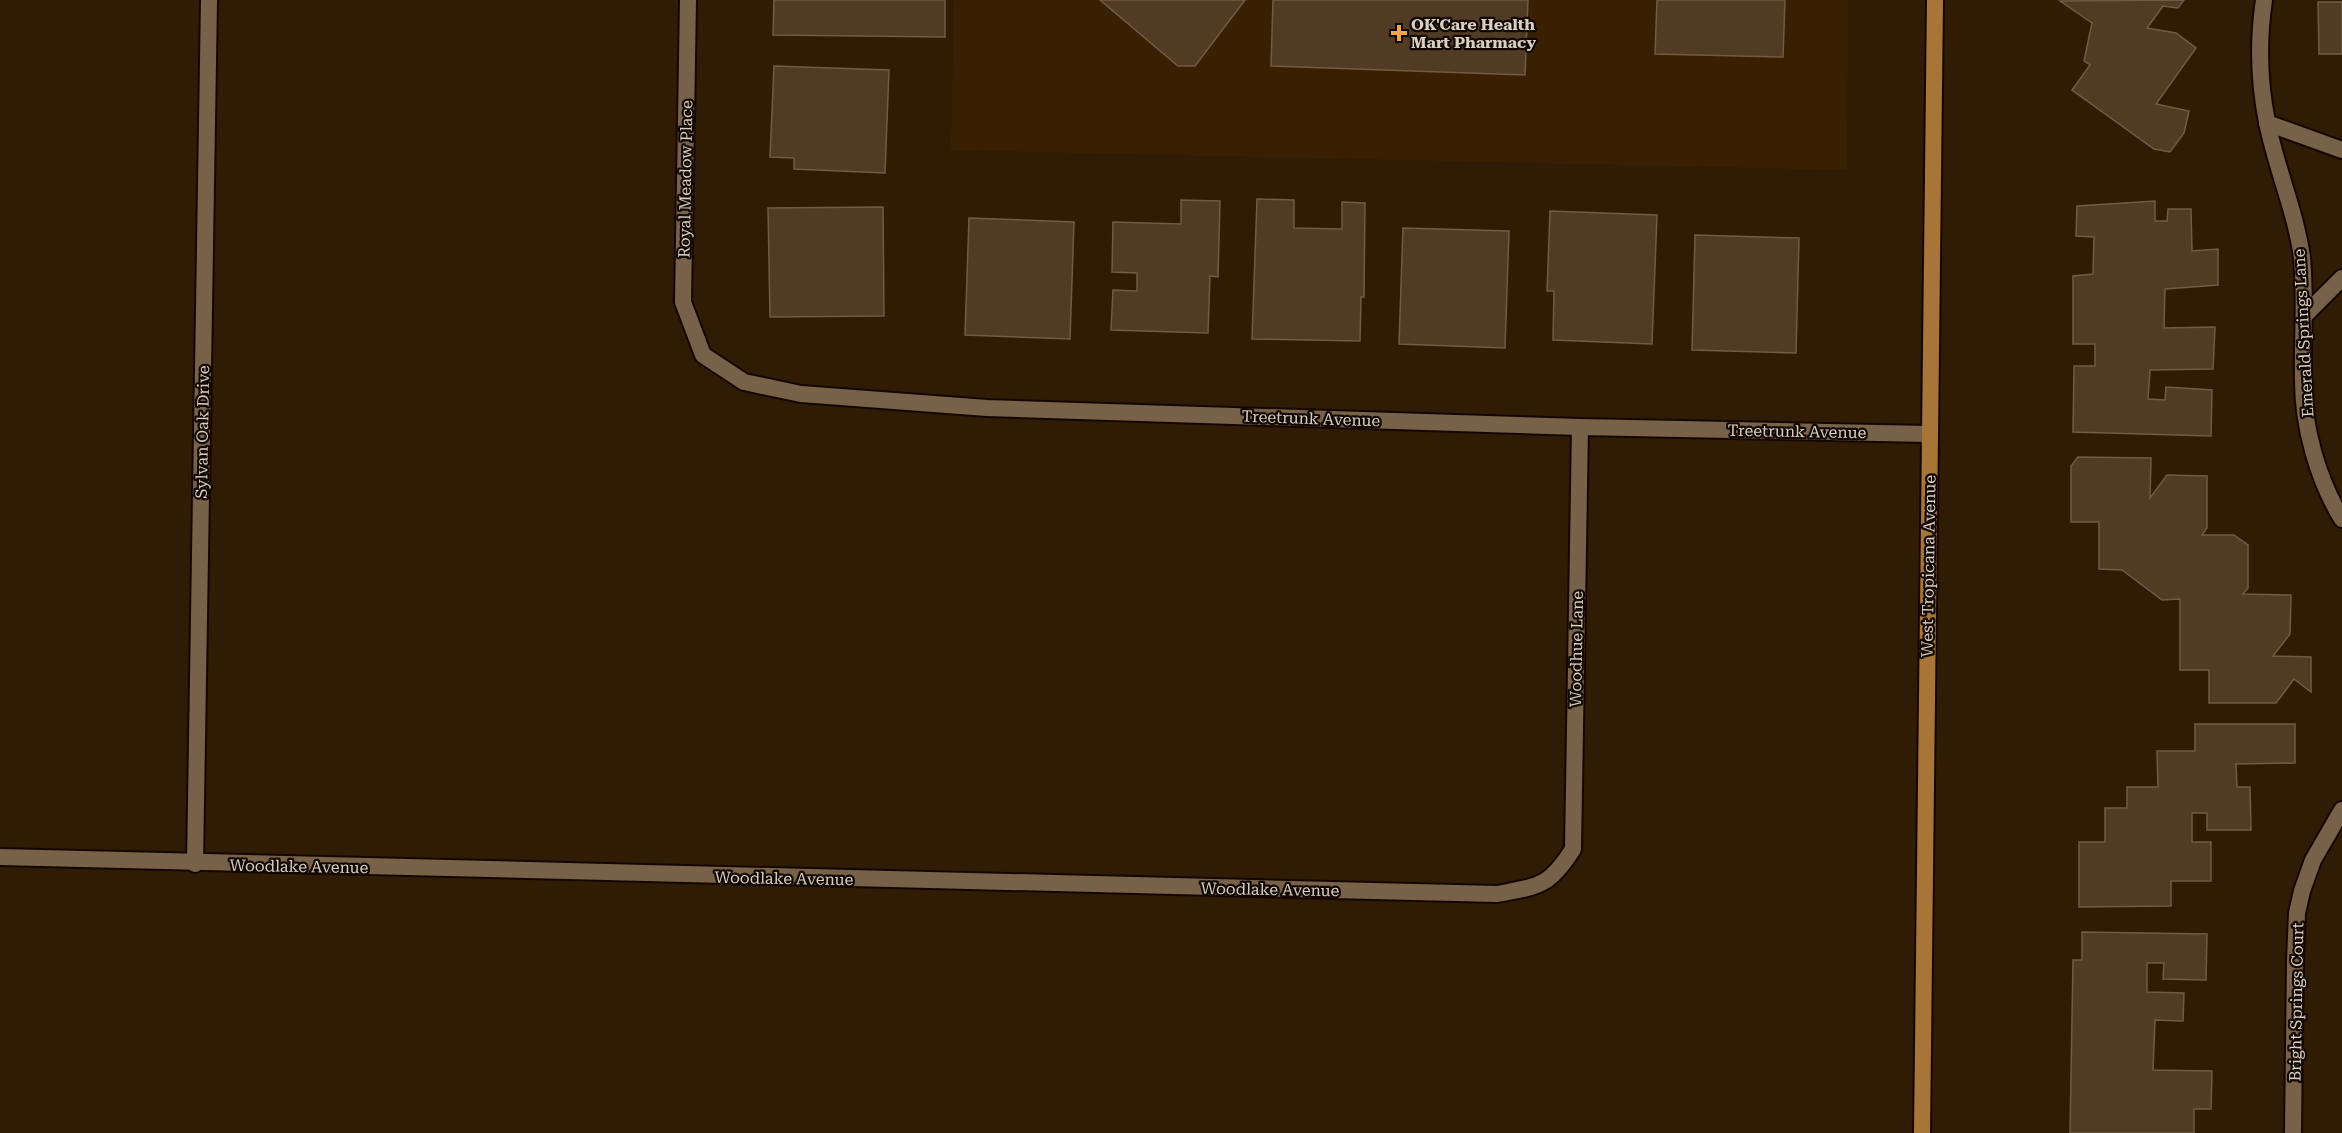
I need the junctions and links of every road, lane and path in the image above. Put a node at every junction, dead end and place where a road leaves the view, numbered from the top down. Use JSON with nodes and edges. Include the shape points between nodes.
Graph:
{"nodes":[{"id":1,"x":209,"y":0,"type":"edge"},
{"id":2,"x":688,"y":0,"type":"edge"},
{"id":3,"x":1935,"y":0,"type":"edge"},
{"id":4,"x":2264,"y":0,"type":"edge"},
{"id":5,"x":2267,"y":123,"type":"junction"},
{"id":6,"x":2342,"y":150,"type":"edge"},
{"id":7,"x":2342,"y":278,"type":"edge"},
{"id":8,"x":2304,"y":316,"type":"junction"},
{"id":9,"x":703,"y":354,"type":"joint"},
{"id":10,"x":1580,"y":426,"type":"junction"},
{"id":11,"x":1929,"y":434,"type":"junction"},
{"id":12,"x":2342,"y":519,"type":"edge"},
{"id":13,"x":2342,"y":810,"type":"edge"},
{"id":14,"x":0,"y":857,"type":"edge"},
{"id":15,"x":195,"y":864,"type":"junction"},
{"id":16,"x":1561,"y":868,"type":"joint"},
{"id":17,"x":1922,"y":1133,"type":"edge"},
{"id":18,"x":2294,"y":1133,"type":"edge"}],
"edges":[{"from":1,"to":15,"type":"street","name":"Sylvan Oak Drive"},
{"from":2,"to":9,"type":"street","name":"Royal Meadow Place","via":[[683,302]]},
{"from":3,"to":11,"type":"main road","name":"West Tropicana Avenue"},
{"from":4,"to":5,"type":"street","name":"Emerald Springs Lane","via":[[2260,59]]},
{"from":5,"to":6,"type":"street"},
{"from":5,"to":8,"type":"street","name":"Emerald Springs Lane","via":[[2297,232]]},
{"from":7,"to":8,"type":"street"},
{"from":8,"to":12,"type":"street","name":"Emerald Springs Lane","via":[[2303,384],[2308,427],[2319,468]]},
{"from":9,"to":10,"type":"street","name":"Treetrunk Avenue","via":[[744,382],[801,394],[987,408]]},
{"from":10,"to":11,"type":"street","name":"Treetrunk Avenue"},
{"from":10,"to":16,"type":"street","name":"Woodhue Lane","via":[[1573,849]]},
{"from":11,"to":17,"type":"main road","name":"West Tropicana Avenue"},
{"from":13,"to":18,"type":"street","name":"Bright Springs Court","via":[[2313,860],[2297,913]]},
{"from":14,"to":15,"type":"street","name":"Woodlake Avenue"},
{"from":15,"to":16,"type":"street","name":"Woodlake Avenue","via":[[1497,894],[1539,886]]}]}
